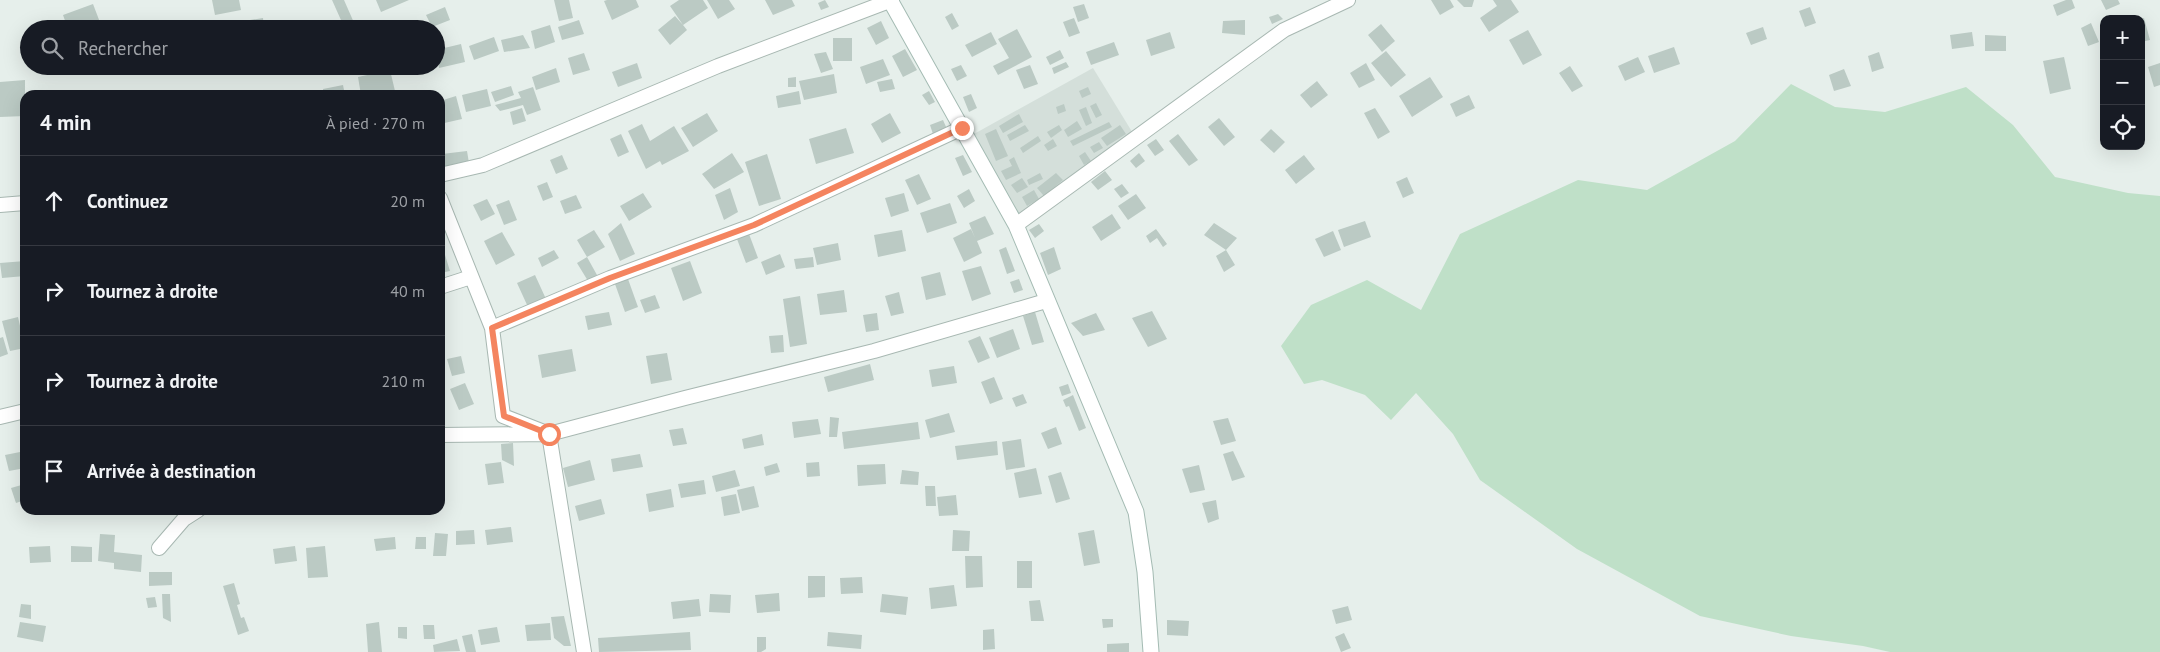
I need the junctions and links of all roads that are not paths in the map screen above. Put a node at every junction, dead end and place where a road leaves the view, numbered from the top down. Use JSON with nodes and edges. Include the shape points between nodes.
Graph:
{"nodes":[{"id":1,"x":891,"y":0,"type":"edge"},
{"id":2,"x":1348,"y":0,"type":"edge"},
{"id":3,"x":962,"y":128,"type":"junction"},
{"id":4,"x":445,"y":174,"type":"edge"},
{"id":5,"x":20,"y":203,"type":"edge"},
{"id":6,"x":0,"y":205,"type":"edge"},
{"id":7,"x":445,"y":211,"type":"edge"},
{"id":8,"x":1016,"y":225,"type":"junction"},
{"id":9,"x":471,"y":277,"type":"junction"},
{"id":10,"x":445,"y":285,"type":"edge"},
{"id":11,"x":1046,"y":301,"type":"junction"},
{"id":12,"x":492,"y":328,"type":"junction"},
{"id":13,"x":20,"y":412,"type":"edge"},
{"id":14,"x":0,"y":417,"type":"edge"},
{"id":15,"x":549,"y":434,"type":"junction"},
{"id":16,"x":445,"y":435,"type":"edge"},
{"id":17,"x":190,"y":515,"type":"edge"},
{"id":18,"x":159,"y":548,"type":"dead end"},
{"id":19,"x":584,"y":652,"type":"edge"},
{"id":20,"x":1151,"y":652,"type":"edge"}],
"edges":[{"from":1,"to":3,"type":"street"},
{"from":1,"to":4,"type":"street","via":[[718,66],[483,165]]},
{"from":2,"to":8,"type":"street","via":[[1284,30]]},
{"from":3,"to":8,"type":"street"},
{"from":3,"to":12,"type":"street","via":[[754,225],[610,278]]},
{"from":5,"to":6,"type":"street"},
{"from":7,"to":9,"type":"street"},
{"from":8,"to":11,"type":"street"},
{"from":9,"to":10,"type":"street"},
{"from":9,"to":12,"type":"street"},
{"from":11,"to":15,"type":"street","via":[[874,351]]},
{"from":11,"to":20,"type":"street","via":[[1087,390],[1136,512],[1145,572]]},
{"from":12,"to":15,"type":"street","via":[[504,416]]},
{"from":13,"to":14,"type":"street"},
{"from":15,"to":16,"type":"street"},
{"from":15,"to":19,"type":"street"},
{"from":17,"to":18,"type":"street"}]}
